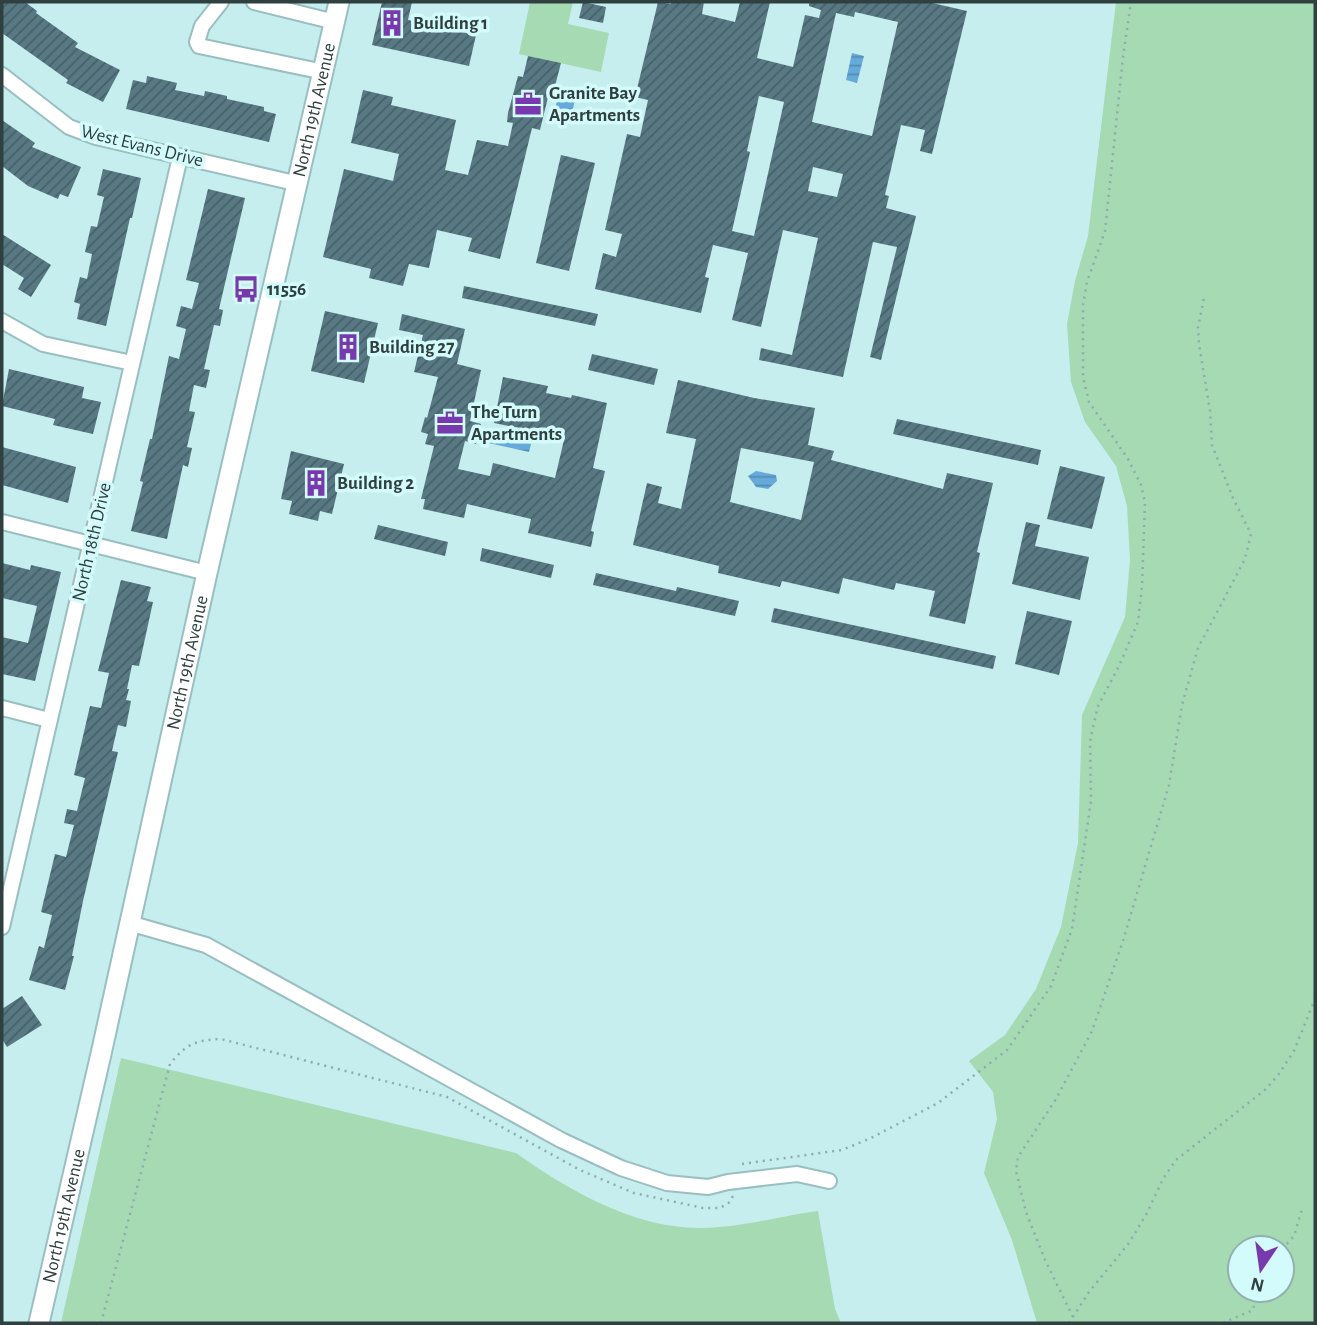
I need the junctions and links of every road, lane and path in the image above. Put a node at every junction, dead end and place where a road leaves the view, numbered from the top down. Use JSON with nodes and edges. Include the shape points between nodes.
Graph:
{"nodes":[{"id":1,"x":221,"y":2,"type":"edge"},
{"id":2,"x":254,"y":2,"type":"edge"},
{"id":3,"x":340,"y":2,"type":"edge"},
{"id":4,"x":1131,"y":2,"type":"edge"},
{"id":5,"x":335,"y":22,"type":"junction"},
{"id":6,"x":324,"y":72,"type":"junction"},
{"id":7,"x":2,"y":75,"type":"edge"},
{"id":8,"x":180,"y":157,"type":"junction"},
{"id":9,"x":299,"y":184,"type":"junction"},
{"id":10,"x":1203,"y":298,"type":"dead end"},
{"id":11,"x":2,"y":321,"type":"edge"},
{"id":12,"x":132,"y":363,"type":"junction"},
{"id":13,"x":2,"y":522,"type":"edge"},
{"id":14,"x":91,"y":545,"type":"junction"},
{"id":15,"x":207,"y":573,"type":"junction"},
{"id":16,"x":2,"y":708,"type":"edge"},
{"id":17,"x":49,"y":720,"type":"junction"},
{"id":18,"x":129,"y":923,"type":"junction"},
{"id":19,"x":2,"y":927,"type":"edge"},
{"id":20,"x":1315,"y":999,"type":"edge"},
{"id":21,"x":736,"y":1181,"type":"junction"},
{"id":22,"x":829,"y":1181,"type":"dead end"},
{"id":23,"x":1303,"y":1206,"type":"dead end"},
{"id":24,"x":1295,"y":1234,"type":"edge"},
{"id":25,"x":1254,"y":1304,"type":"edge"},
{"id":26,"x":1073,"y":1317,"type":"junction"},
{"id":27,"x":39,"y":1323,"type":"edge"},
{"id":28,"x":102,"y":1323,"type":"edge"},
{"id":29,"x":1069,"y":1323,"type":"edge"},
{"id":30,"x":1223,"y":1323,"type":"edge"}],
"edges":[{"from":1,"to":6,"type":"street","via":[[202,26],[199,46]]},
{"from":2,"to":5,"type":"street"},
{"from":3,"to":5,"type":"main road","name":"North 19th Avenue"},
{"from":4,"to":21,"type":"path","via":[[1105,231],[1083,305],[1083,377],[1089,402],[1141,485],[1142,586],[1138,622],[1098,706],[1093,727],[1091,800],[1072,929],[1051,986],[1007,1050],[938,1103],[842,1150],[741,1165]]},
{"from":5,"to":6,"type":"main road","name":"North 19th Avenue"},
{"from":6,"to":9,"type":"main road","name":"North 19th Avenue"},
{"from":7,"to":8,"type":"street","name":"West Evans Drive","via":[[69,127]]},
{"from":8,"to":9,"type":"street","name":"West Evans Drive"},
{"from":8,"to":12,"type":"street","name":"North 18th Drive"},
{"from":9,"to":15,"type":"main road","name":"North 19th Avenue"},
{"from":10,"to":26,"type":"path","via":[[1199,344],[1212,445],[1251,534],[1245,559],[1198,649],[1182,705],[1169,785],[1092,1031],[1018,1157],[1016,1171],[1026,1212]]},
{"from":11,"to":12,"type":"street","via":[[43,344]]},
{"from":12,"to":14,"type":"street","name":"North 18th Drive"},
{"from":13,"to":14,"type":"street"},
{"from":14,"to":15,"type":"street"},
{"from":14,"to":17,"type":"street","name":"North 18th Drive"},
{"from":15,"to":18,"type":"main road","name":"North 19th Avenue"},
{"from":16,"to":17,"type":"street"},
{"from":17,"to":19,"type":"street","name":"North 18th Drive"},
{"from":18,"to":21,"type":"street","via":[[206,945],[610,1163],[667,1183],[708,1187]]},
{"from":18,"to":27,"type":"main road","name":"North 19th Avenue"},
{"from":20,"to":26,"type":"path","via":[[1294,1051],[1278,1075],[1176,1160],[1129,1243]]},
{"from":21,"to":22,"type":"street","via":[[797,1174]]},
{"from":21,"to":28,"type":"path","via":[[730,1202],[720,1209],[634,1193],[580,1170],[447,1097],[221,1040],[199,1040],[179,1052],[170,1064]]},
{"from":23,"to":24,"type":"path"},
{"from":25,"to":30,"type":"path","via":[[1253,1310]]},
{"from":26,"to":29,"type":"path"}]}
